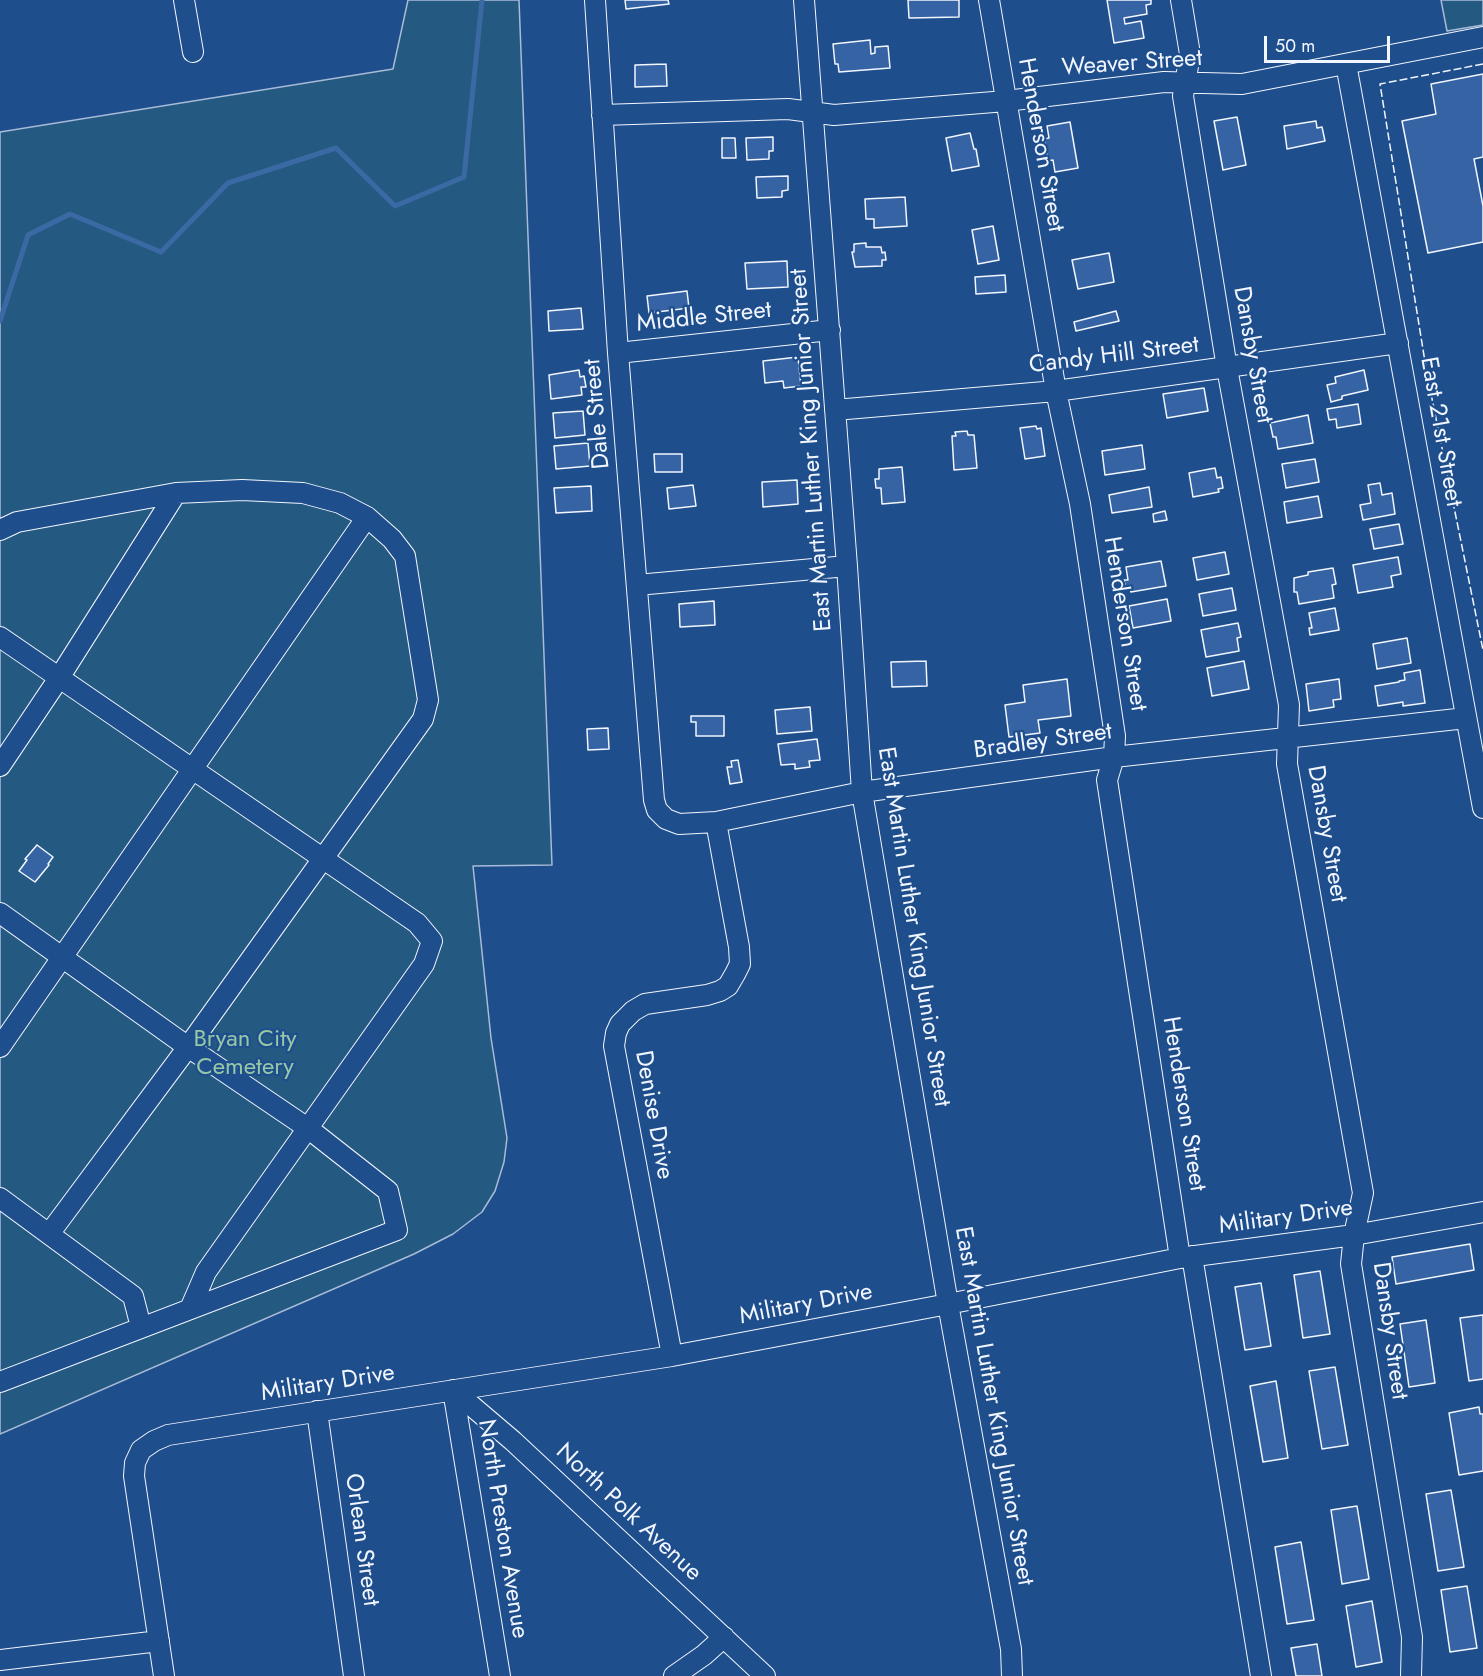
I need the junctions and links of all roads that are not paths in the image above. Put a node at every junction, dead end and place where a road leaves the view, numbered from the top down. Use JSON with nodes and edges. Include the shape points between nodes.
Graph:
{"nodes":[{"id":1,"x":184,"y":0,"type":"edge"},
{"id":2,"x":596,"y":0,"type":"edge"},
{"id":3,"x":804,"y":0,"type":"edge"},
{"id":4,"x":989,"y":0,"type":"edge"},
{"id":5,"x":1181,"y":0,"type":"edge"},
{"id":6,"x":1483,"y":37,"type":"edge"},
{"id":7,"x":193,"y":52,"type":"dead end"},
{"id":8,"x":1346,"y":64,"type":"junction"},
{"id":9,"x":1185,"y":81,"type":"junction"},
{"id":10,"x":1006,"y":101,"type":"junction"},
{"id":11,"x":812,"y":112,"type":"junction"},
{"id":12,"x":602,"y":115,"type":"junction"},
{"id":13,"x":830,"y":330,"type":"junction"},
{"id":14,"x":1398,"y":343,"type":"junction"},
{"id":15,"x":618,"y":353,"type":"junction"},
{"id":16,"x":1227,"y":368,"type":"junction"},
{"id":17,"x":1056,"y":391,"type":"junction"},
{"id":18,"x":835,"y":410,"type":"junction"},
{"id":19,"x":176,"y":494,"type":"junction"},
{"id":20,"x":367,"y":517,"type":"junction"},
{"id":21,"x":0,"y":530,"type":"edge"},
{"id":22,"x":847,"y":566,"type":"junction"},
{"id":23,"x":637,"y":585,"type":"junction"},
{"id":24,"x":0,"y":637,"type":"edge"},
{"id":25,"x":59,"y":678,"type":"junction"},
{"id":26,"x":1466,"y":718,"type":"junction"},
{"id":27,"x":1287,"y":739,"type":"junction"},
{"id":28,"x":1114,"y":757,"type":"junction"},
{"id":29,"x":0,"y":766,"type":"edge"},
{"id":30,"x":193,"y":770,"type":"junction"},
{"id":31,"x":862,"y":792,"type":"junction"},
{"id":32,"x":1483,"y":808,"type":"edge"},
{"id":33,"x":666,"y":819,"type":"joint"},
{"id":34,"x":716,"y":822,"type":"junction"},
{"id":35,"x":323,"y":859,"type":"junction"},
{"id":36,"x":0,"y":913,"type":"edge"},
{"id":37,"x":62,"y":957,"type":"junction"},
{"id":38,"x":0,"y":1047,"type":"edge"},
{"id":39,"x":188,"y":1047,"type":"junction"},
{"id":40,"x":309,"y":1129,"type":"junction"},
{"id":41,"x":0,"y":1198,"type":"edge"},
{"id":42,"x":1483,"y":1212,"type":"edge"},
{"id":43,"x":49,"y":1234,"type":"junction"},
{"id":44,"x":1354,"y":1235,"type":"junction"},
{"id":45,"x":1186,"y":1257,"type":"junction"},
{"id":46,"x":948,"y":1304,"type":"junction"},
{"id":47,"x":190,"y":1309,"type":"junction"},
{"id":48,"x":141,"y":1328,"type":"junction"},
{"id":49,"x":672,"y":1356,"type":"junction"},
{"id":50,"x":0,"y":1382,"type":"edge"},
{"id":51,"x":453,"y":1390,"type":"junction"},
{"id":52,"x":317,"y":1411,"type":"junction"},
{"id":53,"x":724,"y":1637,"type":"junction"},
{"id":54,"x":159,"y":1641,"type":"junction"},
{"id":55,"x":0,"y":1660,"type":"edge"},
{"id":56,"x":164,"y":1676,"type":"edge"},
{"id":57,"x":354,"y":1676,"type":"edge"},
{"id":58,"x":500,"y":1676,"type":"edge"},
{"id":59,"x":674,"y":1676,"type":"edge"},
{"id":60,"x":765,"y":1676,"type":"edge"},
{"id":61,"x":1012,"y":1676,"type":"edge"},
{"id":62,"x":1261,"y":1676,"type":"edge"},
{"id":63,"x":1411,"y":1676,"type":"edge"}],
"edges":[{"from":1,"to":7,"type":"street"},
{"from":2,"to":12,"type":"street","name":"Dale Street"},
{"from":3,"to":11,"type":"street","name":"East Martin Luther King Junior Street"},
{"from":4,"to":10,"type":"street","name":"Henderson Street"},
{"from":5,"to":9,"type":"street","name":"Dansby Street","via":[[1190,54]]},
{"from":6,"to":8,"type":"street","name":"Weaver Street"},
{"from":8,"to":9,"type":"street","name":"Weaver Street","via":[[1242,84]]},
{"from":8,"to":14,"type":"street","name":"East 21st Street"},
{"from":9,"to":10,"type":"street","name":"Weaver Street"},
{"from":9,"to":16,"type":"street","name":"Dansby Street","via":[[1183,96]]},
{"from":10,"to":11,"type":"street","name":"Weaver Street","via":[[834,115]]},
{"from":10,"to":17,"type":"street","name":"Henderson Street"},
{"from":11,"to":12,"type":"street","name":"Weaver Street","via":[[788,109]]},
{"from":11,"to":13,"type":"street","name":"East Martin Luther King Junior Street"},
{"from":12,"to":15,"type":"street","name":"Dale Street"},
{"from":13,"to":15,"type":"street","name":"Middle Street"},
{"from":13,"to":18,"type":"street","name":"East Martin Luther King Junior Street"},
{"from":14,"to":16,"type":"street","name":"Candy Hill Street"},
{"from":14,"to":26,"type":"street","name":"East 21st Street"},
{"from":15,"to":23,"type":"street","name":"Dale Street"},
{"from":16,"to":17,"type":"street","name":"Candy Hill Street"},
{"from":16,"to":27,"type":"street","name":"Dansby Street","via":[[1289,705]]},
{"from":17,"to":18,"type":"street","name":"Candy Hill Street"},
{"from":17,"to":28,"type":"street","name":"Henderson Street","via":[[1080,504],[1115,736]]},
{"from":18,"to":22,"type":"street","name":"East Martin Luther King Junior Street"},
{"from":19,"to":20,"type":"street","via":[[242,490],[303,493],[340,503]]},
{"from":19,"to":21,"type":"street","via":[[17,522]]},
{"from":19,"to":25,"type":"street"},
{"from":20,"to":30,"type":"street"},
{"from":20,"to":35,"type":"street","via":[[392,538],[405,556],[428,700],[423,719]]},
{"from":22,"to":23,"type":"street"},
{"from":22,"to":31,"type":"street","name":"East Martin Luther King Junior Street"},
{"from":23,"to":33,"type":"street","name":"Dale Street","via":[[654,800]]},
{"from":24,"to":25,"type":"street"},
{"from":25,"to":29,"type":"street"},
{"from":25,"to":30,"type":"street"},
{"from":26,"to":27,"type":"street","name":"Bradley Street"},
{"from":26,"to":32,"type":"street","name":"East 21st Street"},
{"from":27,"to":28,"type":"street","name":"Bradley Street"},
{"from":27,"to":44,"type":"street","name":"Dansby Street","via":[[1287,764],[1364,1193]]},
{"from":28,"to":31,"type":"street","name":"Bradley Street"},
{"from":28,"to":45,"type":"street","name":"Henderson Street","via":[[1107,780]]},
{"from":30,"to":35,"type":"street"},
{"from":30,"to":37,"type":"street"},
{"from":31,"to":34,"type":"street","name":"Bradley Street"},
{"from":31,"to":46,"type":"street","name":"East Martin Luther King Junior Street"},
{"from":33,"to":34,"type":"street","name":"Bradley Street","via":[[679,824]]},
{"from":34,"to":49,"type":"street","name":"Denise Drive","via":[[740,964],[728,986],[720,991],[645,1004],[626,1017],[615,1039]]},
{"from":35,"to":39,"type":"street"},
{"from":35,"to":40,"type":"street","via":[[417,923],[432,942],[424,964]]},
{"from":36,"to":37,"type":"street"},
{"from":37,"to":38,"type":"street"},
{"from":37,"to":39,"type":"street"},
{"from":39,"to":40,"type":"street"},
{"from":39,"to":43,"type":"street"},
{"from":40,"to":47,"type":"street","via":[[206,1272]]},
{"from":40,"to":47,"type":"street","via":[[388,1191],[397,1230]]},
{"from":41,"to":43,"type":"street"},
{"from":42,"to":44,"type":"street","name":"Military Drive"},
{"from":43,"to":48,"type":"street","via":[[133,1296]]},
{"from":44,"to":45,"type":"street","name":"Military Drive"},
{"from":44,"to":63,"type":"street","name":"Dansby Street","via":[[1351,1264],[1412,1637]]},
{"from":45,"to":46,"type":"street","name":"Military Drive"},
{"from":45,"to":62,"type":"street","name":"Henderson Street"},
{"from":46,"to":49,"type":"street","name":"Military Drive"},
{"from":46,"to":61,"type":"street","name":"East Martin Luther King Junior Street","via":[[1011,1649]]},
{"from":47,"to":48,"type":"street"},
{"from":48,"to":50,"type":"street"},
{"from":49,"to":51,"type":"street","name":"Military Drive"},
{"from":51,"to":52,"type":"street","name":"Military Drive"},
{"from":51,"to":53,"type":"street","name":"North Polk Avenue"},
{"from":51,"to":58,"type":"street","name":"North Preston Avenue"},
{"from":52,"to":54,"type":"street","name":"Military Drive","via":[[168,1435],[141,1450],[134,1476]]},
{"from":52,"to":57,"type":"street","name":"Orlean Street"},
{"from":53,"to":59,"type":"street"},
{"from":53,"to":60,"type":"street","name":"North Polk Avenue"},
{"from":54,"to":55,"type":"street"},
{"from":54,"to":56,"type":"street"}]}
